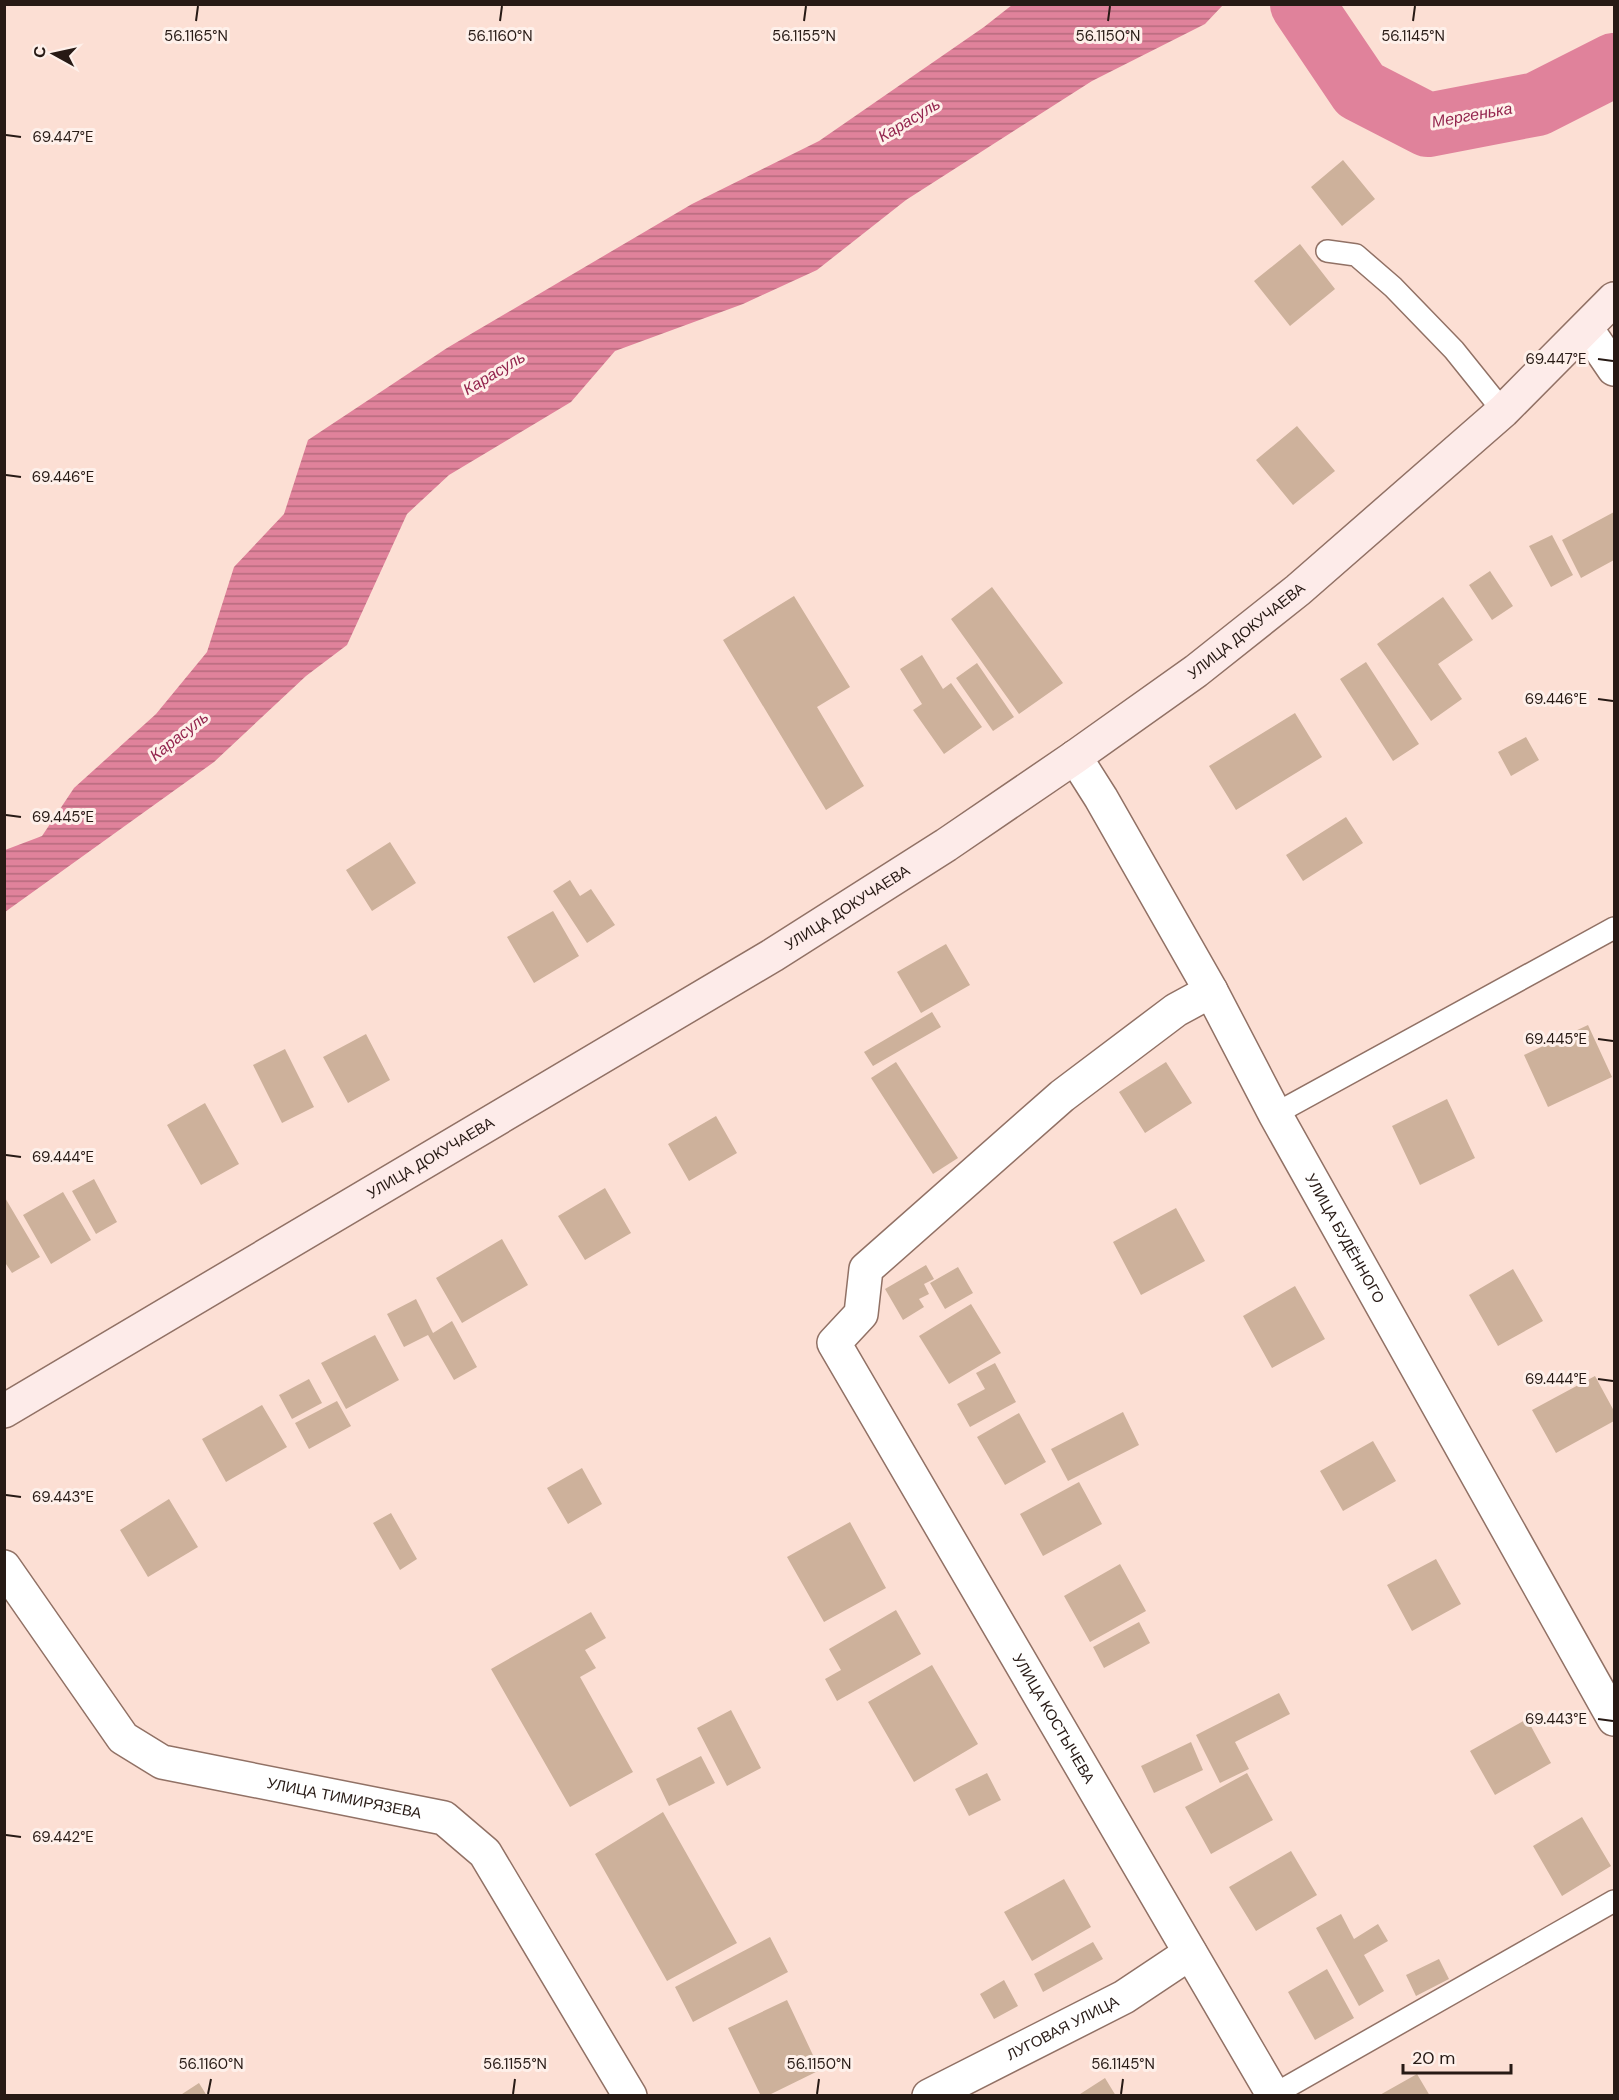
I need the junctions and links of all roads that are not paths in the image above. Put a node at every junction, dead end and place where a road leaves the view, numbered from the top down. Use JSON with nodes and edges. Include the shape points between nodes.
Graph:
{"nodes":[{"id":1,"x":1327,"y":251,"type":"dead end"},
{"id":2,"x":1614,"y":299,"type":"edge"},
{"id":3,"x":1586,"y":328,"type":"junction"},
{"id":4,"x":1614,"y":369,"type":"edge"},
{"id":5,"x":1503,"y":411,"type":"junction"},
{"id":6,"x":1075,"y":757,"type":"junction"},
{"id":7,"x":1614,"y":928,"type":"edge"},
{"id":8,"x":1211,"y":991,"type":"junction"},
{"id":9,"x":1275,"y":1114,"type":"junction"},
{"id":10,"x":4,"y":1411,"type":"edge"},
{"id":11,"x":4,"y":1567,"type":"edge"},
{"id":12,"x":1614,"y":1719,"type":"edge"},
{"id":13,"x":1614,"y":1901,"type":"edge"},
{"id":14,"x":1190,"y":1953,"type":"junction"},
{"id":15,"x":1273,"y":2095,"type":"edge"},
{"id":16,"x":630,"y":2096,"type":"edge"},
{"id":17,"x":929,"y":2096,"type":"edge"}],
"edges":[{"from":1,"to":5,"type":"lane","via":[[1356,255],[1393,286],[1455,350]]},
{"from":2,"to":3,"type":"main road","name":"УЛИЦА ДОКУЧАЕВА"},
{"from":3,"to":4,"type":"street"},
{"from":3,"to":5,"type":"main road","name":"УЛИЦА ДОКУЧАЕВА"},
{"from":5,"to":6,"type":"main road","name":"УЛИЦА ДОКУЧАЕВА","via":[[1298,590],[1196,671]]},
{"from":6,"to":8,"type":"street","name":"УЛИЦА БУДЁННОГО"},
{"from":6,"to":10,"type":"main road","name":"УЛИЦА ДОКУЧАЕВА","via":[[946,845],[772,955]]},
{"from":7,"to":9,"type":"lane"},
{"from":8,"to":9,"type":"street","name":"УЛИЦА БУДЁННОГО"},
{"from":8,"to":14,"type":"street","name":"УЛИЦА КОСТЫЧЕВА","via":[[1176,1010],[1062,1096],[873,1262],[866,1269],[861,1314],[834,1343]]},
{"from":9,"to":12,"type":"street","name":"УЛИЦА БУДЁННОГО"},
{"from":11,"to":16,"type":"street","name":"УЛИЦА ТИМИРЯЗЕВА","via":[[123,1738],[162,1762],[444,1818],[484,1853]]},
{"from":13,"to":15,"type":"lane"},
{"from":14,"to":15,"type":"street","name":"УЛИЦА КОСТЫЧЕВА"},
{"from":14,"to":17,"type":"street","name":"ЛУГОВАЯ УЛИЦА","via":[[1124,1997]]}]}
